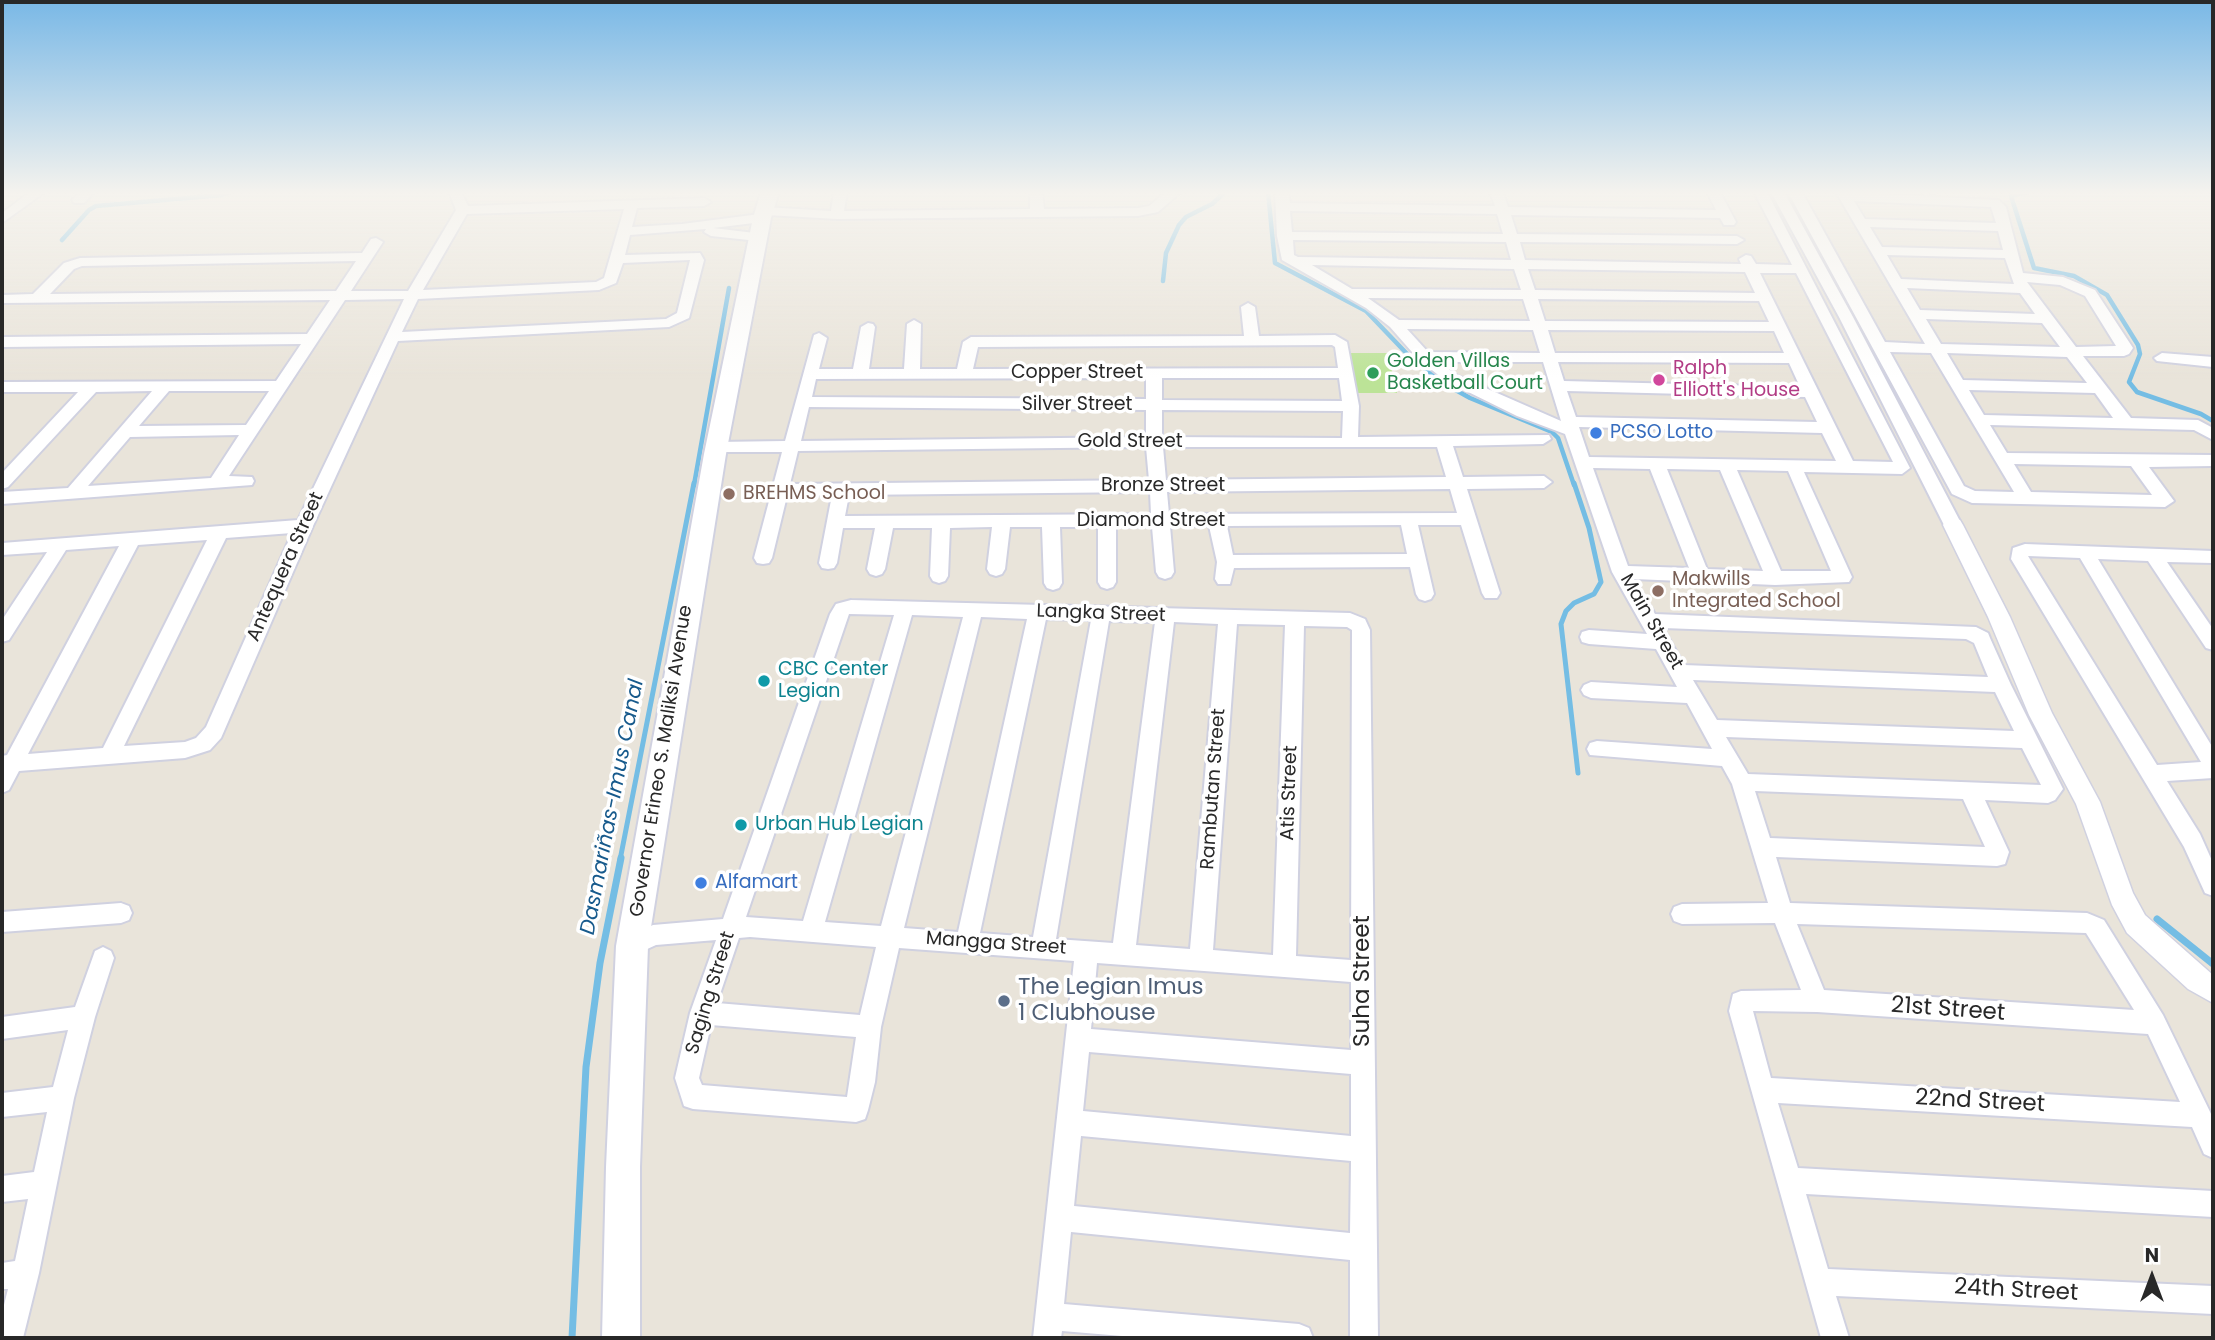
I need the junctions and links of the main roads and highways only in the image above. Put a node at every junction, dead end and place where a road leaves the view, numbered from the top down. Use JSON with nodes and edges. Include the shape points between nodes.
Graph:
{"nodes":[{"id":1,"x":755,"y":255,"type":"edge"},
{"id":2,"x":632,"y":947,"type":"joint"},
{"id":3,"x":621,"y":1338,"type":"edge"}],
"edges":[{"from":1,"to":2,"type":"main road","name":"Governor Erineo S. Maliksi Avenue","via":[[716,447]]},
{"from":2,"to":3,"type":"main road","name":"Governor Erineo S. Maliksi Avenue"}]}
